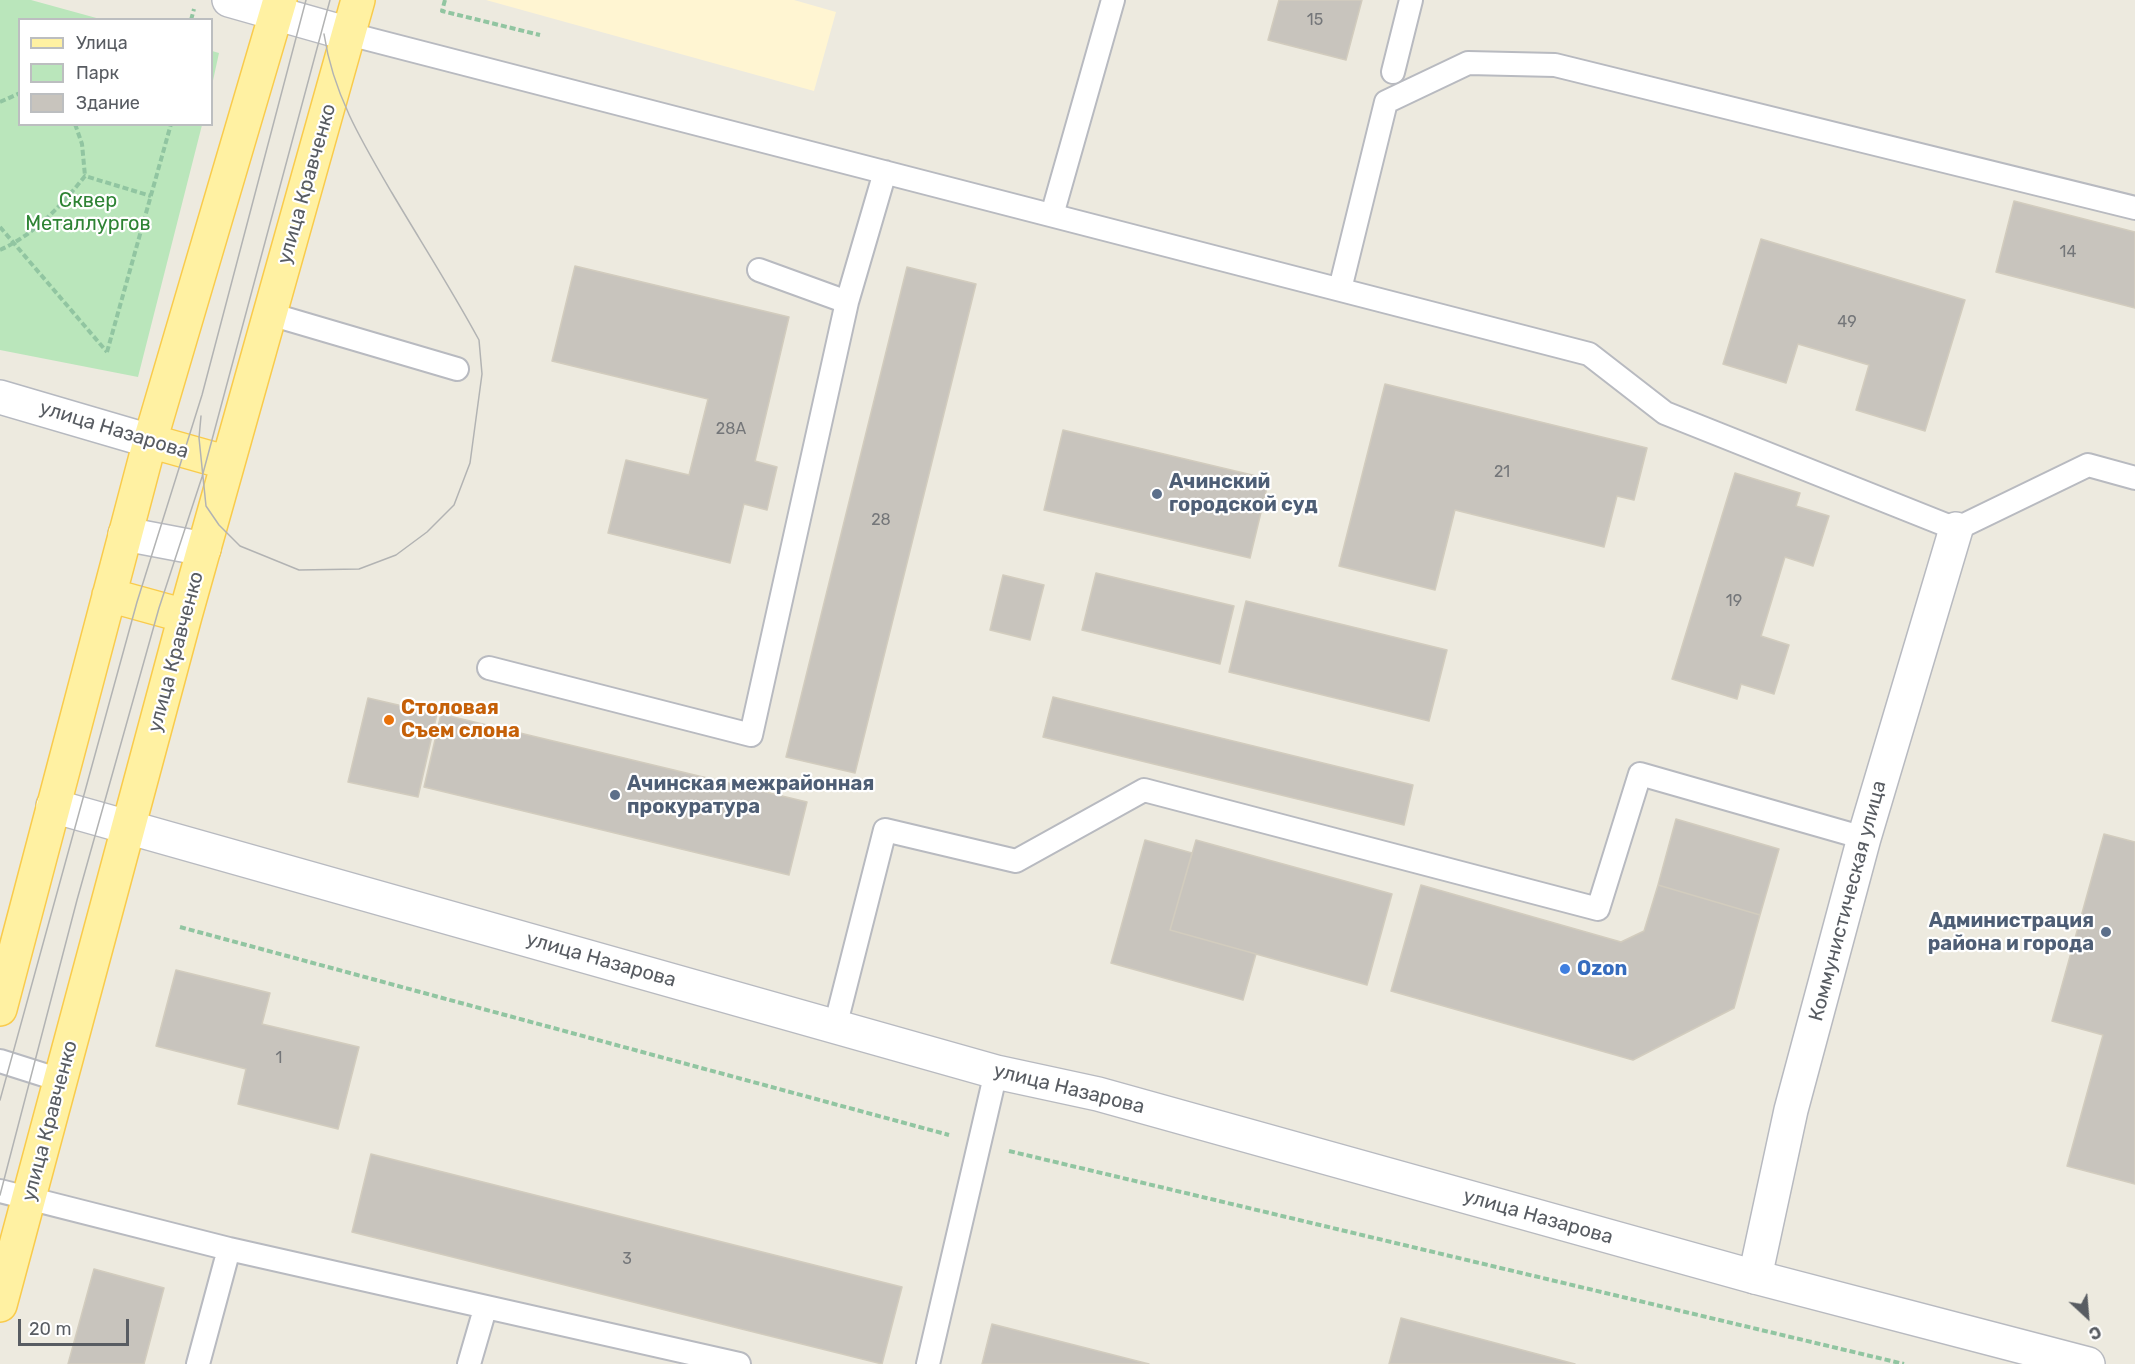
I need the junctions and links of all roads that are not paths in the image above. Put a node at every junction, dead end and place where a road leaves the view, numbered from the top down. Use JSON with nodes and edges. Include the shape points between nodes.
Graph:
{"nodes":[{"id":1,"x":229,"y":0,"type":"edge"},
{"id":2,"x":358,"y":0,"type":"edge"},
{"id":3,"x":1113,"y":0,"type":"edge"},
{"id":4,"x":1411,"y":0,"type":"edge"},
{"id":5,"x":278,"y":7,"type":"edge"},
{"id":6,"x":349,"y":34,"type":"junction"},
{"id":7,"x":1393,"y":72,"type":"dead end"},
{"id":8,"x":885,"y":172,"type":"junction"},
{"id":9,"x":2135,"y":208,"type":"edge"},
{"id":10,"x":1052,"y":215,"type":"junction"},
{"id":11,"x":759,"y":270,"type":"dead end"},
{"id":12,"x":1340,"y":289,"type":"junction"},
{"id":13,"x":847,"y":302,"type":"junction"},
{"id":14,"x":270,"y":314,"type":"junction"},
{"id":15,"x":456,"y":369,"type":"dead end"},
{"id":16,"x":0,"y":397,"type":"edge"},
{"id":17,"x":150,"y":441,"type":"junction"},
{"id":18,"x":228,"y":463,"type":"junction"},
{"id":19,"x":2135,"y":478,"type":"edge"},
{"id":20,"x":1956,"y":529,"type":"junction"},
{"id":21,"x":125,"y":534,"type":"junction"},
{"id":22,"x":204,"y":549,"type":"junction"},
{"id":23,"x":109,"y":595,"type":"junction"},
{"id":24,"x":185,"y":616,"type":"junction"},
{"id":25,"x":489,"y":668,"type":"dead end"},
{"id":26,"x":53,"y":806,"type":"junction"},
{"id":27,"x":129,"y":826,"type":"junction"},
{"id":28,"x":1864,"y":838,"type":"junction"},
{"id":29,"x":0,"y":1008,"type":"edge"},
{"id":30,"x":835,"y":1027,"type":"junction"},
{"id":31,"x":0,"y":1061,"type":"edge"},
{"id":32,"x":996,"y":1072,"type":"junction"},
{"id":33,"x":60,"y":1080,"type":"junction"},
{"id":34,"x":14,"y":1195,"type":"edge"},
{"id":35,"x":229,"y":1249,"type":"junction"},
{"id":36,"x":1755,"y":1277,"type":"junction"},
{"id":37,"x":0,"y":1305,"type":"edge"},
{"id":38,"x":485,"y":1309,"type":"junction"},
{"id":39,"x":198,"y":1364,"type":"edge"},
{"id":40,"x":469,"y":1364,"type":"edge"},
{"id":41,"x":738,"y":1364,"type":"edge"},
{"id":42,"x":928,"y":1364,"type":"edge"},
{"id":43,"x":2088,"y":1364,"type":"edge"}],
"edges":[{"from":1,"to":5,"type":"street"},
{"from":2,"to":6,"type":"main road","name":"улица Кравченко"},
{"from":3,"to":10,"type":"lane"},
{"from":4,"to":7,"type":"lane"},
{"from":5,"to":6,"type":"street"},
{"from":5,"to":17,"type":"main road"},
{"from":6,"to":8,"type":"lane"},
{"from":6,"to":14,"type":"main road","name":"улица Кравченко"},
{"from":8,"to":10,"type":"lane"},
{"from":8,"to":13,"type":"lane"},
{"from":9,"to":12,"type":"lane","via":[[1555,65],[1468,63],[1386,102]]},
{"from":10,"to":12,"type":"lane"},
{"from":11,"to":13,"type":"lane"},
{"from":12,"to":20,"type":"lane","via":[[1589,354],[1665,413]]},
{"from":13,"to":25,"type":"lane","via":[[751,735]]},
{"from":14,"to":15,"type":"lane"},
{"from":14,"to":18,"type":"main road","name":"улица Кравченко"},
{"from":16,"to":17,"type":"street","name":"улица Назарова"},
{"from":17,"to":18,"type":"main road","name":"улица Назарова"},
{"from":17,"to":21,"type":"main road"},
{"from":18,"to":22,"type":"main road","name":"улица Кравченко"},
{"from":19,"to":20,"type":"lane","via":[[2088,465]]},
{"from":20,"to":28,"type":"street","name":"Коммунистическая улица"},
{"from":21,"to":22,"type":"street"},
{"from":21,"to":23,"type":"main road"},
{"from":22,"to":24,"type":"main road","name":"улица Кравченко"},
{"from":23,"to":24,"type":"main road"},
{"from":23,"to":26,"type":"main road"},
{"from":24,"to":27,"type":"main road","name":"улица Кравченко"},
{"from":26,"to":27,"type":"street","name":"улица Назарова"},
{"from":26,"to":29,"type":"main road"},
{"from":27,"to":30,"type":"street","name":"улица Назарова"},
{"from":27,"to":33,"type":"main road","name":"улица Кравченко"},
{"from":28,"to":30,"type":"lane","via":[[1640,774],[1598,909],[1144,790],[1016,861],[885,830]]},
{"from":28,"to":36,"type":"street","name":"Коммунистическая улица","via":[[1791,1110]]},
{"from":30,"to":32,"type":"street","name":"улица Назарова"},
{"from":31,"to":33,"type":"lane"},
{"from":32,"to":36,"type":"street","name":"улица Назарова","via":[[1098,1094]]},
{"from":32,"to":42,"type":"lane"},
{"from":33,"to":34,"type":"main road","name":"улица Кравченко"},
{"from":34,"to":35,"type":"lane"},
{"from":34,"to":37,"type":"main road","name":"улица Кравченко"},
{"from":35,"to":38,"type":"lane"},
{"from":35,"to":39,"type":"lane"},
{"from":36,"to":43,"type":"street","name":"улица Назарова"},
{"from":38,"to":40,"type":"lane"},
{"from":38,"to":41,"type":"lane"}]}
